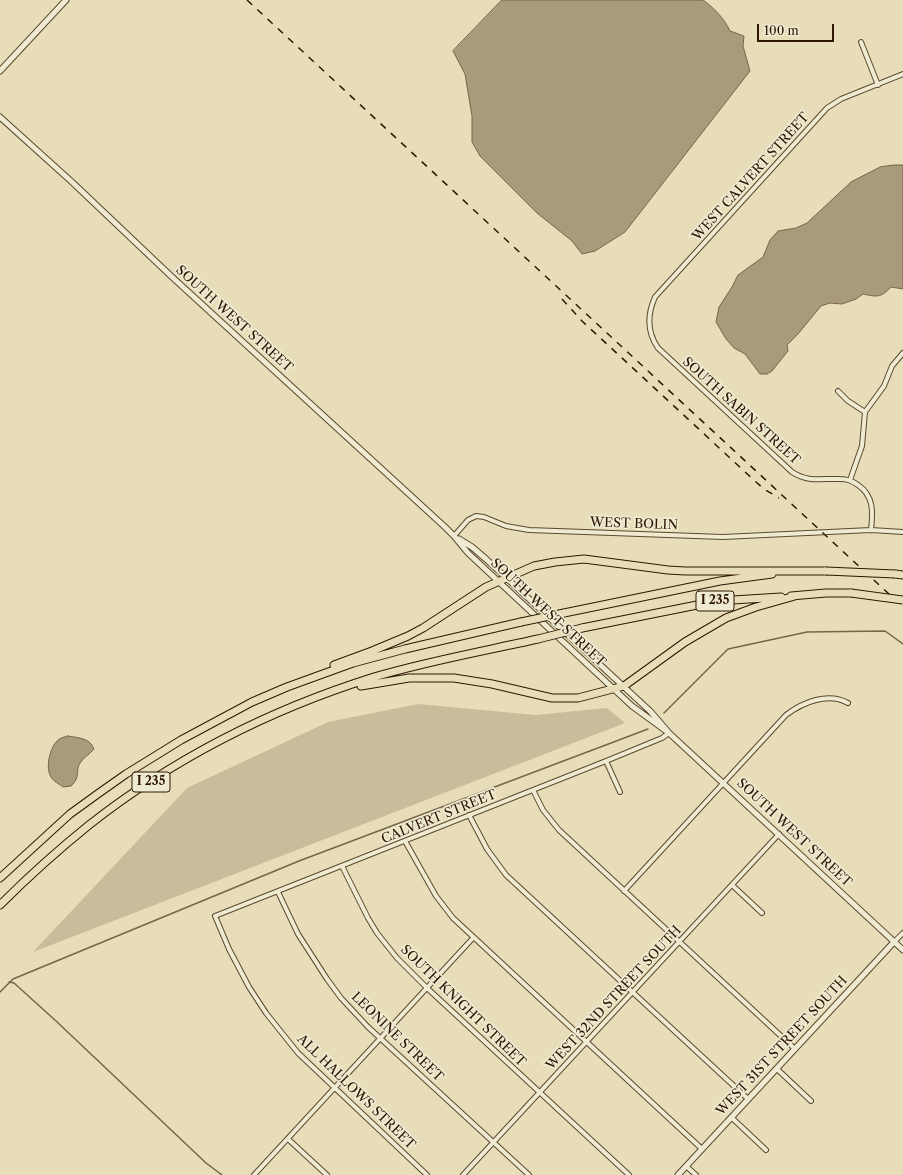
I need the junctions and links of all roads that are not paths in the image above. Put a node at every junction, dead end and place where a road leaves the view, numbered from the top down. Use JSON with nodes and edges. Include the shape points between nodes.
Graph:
{"nodes":[{"id":1,"x":66,"y":0,"type":"edge"},
{"id":2,"x":861,"y":42,"type":"dead end"},
{"id":3,"x":0,"y":71,"type":"edge"},
{"id":4,"x":903,"y":74,"type":"edge"},
{"id":5,"x":878,"y":85,"type":"junction"},
{"id":6,"x":0,"y":117,"type":"edge"},
{"id":7,"x":649,"y":328,"type":"joint"},
{"id":8,"x":903,"y":353,"type":"edge"},
{"id":9,"x":838,"y":391,"type":"dead end"},
{"id":10,"x":865,"y":412,"type":"junction"},
{"id":11,"x":850,"y":480,"type":"junction"},
{"id":12,"x":871,"y":530,"type":"junction"},
{"id":13,"x":903,"y":532,"type":"edge"},
{"id":14,"x":454,"y":536,"type":"junction"},
{"id":15,"x":792,"y":571,"type":"junction"},
{"id":16,"x":903,"y":575,"type":"edge"},
{"id":17,"x":508,"y":578,"type":"junction"},
{"id":18,"x":498,"y":582,"type":"junction"},
{"id":19,"x":795,"y":596,"type":"junction"},
{"id":20,"x":903,"y":600,"type":"edge"},
{"id":21,"x":624,"y":686,"type":"junction"},
{"id":22,"x":286,"y":687,"type":"junction"},
{"id":23,"x":614,"y":689,"type":"junction"},
{"id":24,"x":326,"y":694,"type":"junction"},
{"id":25,"x":848,"y":703,"type":"dead end"},
{"id":26,"x":669,"y":733,"type":"junction"},
{"id":27,"x":606,"y":761,"type":"junction"},
{"id":28,"x":724,"y":783,"type":"junction"},
{"id":29,"x":532,"y":790,"type":"junction"},
{"id":30,"x":620,"y":792,"type":"dead end"},
{"id":31,"x":469,"y":816,"type":"junction"},
{"id":32,"x":779,"y":834,"type":"junction"},
{"id":33,"x":405,"y":841,"type":"junction"},
{"id":34,"x":342,"y":866,"type":"junction"},
{"id":35,"x":0,"y":878,"type":"edge"},
{"id":36,"x":732,"y":885,"type":"junction"},
{"id":37,"x":624,"y":891,"type":"junction"},
{"id":38,"x":278,"y":892,"type":"junction"},
{"id":39,"x":0,"y":905,"type":"edge"},
{"id":40,"x":762,"y":913,"type":"dead end"},
{"id":41,"x":215,"y":916,"type":"joint"},
{"id":42,"x":903,"y":933,"type":"edge"},
{"id":43,"x":473,"y":938,"type":"junction"},
{"id":44,"x":679,"y":942,"type":"junction"},
{"id":45,"x":894,"y":942,"type":"junction"},
{"id":46,"x":903,"y":950,"type":"edge"},
{"id":47,"x":427,"y":988,"type":"junction"},
{"id":48,"x":632,"y":992,"type":"junction"},
{"id":49,"x":380,"y":1038,"type":"junction"},
{"id":50,"x":587,"y":1042,"type":"junction"},
{"id":51,"x":795,"y":1049,"type":"junction"},
{"id":52,"x":777,"y":1069,"type":"junction"},
{"id":53,"x":334,"y":1088,"type":"junction"},
{"id":54,"x":540,"y":1092,"type":"junction"},
{"id":55,"x":748,"y":1099,"type":"junction"},
{"id":56,"x":812,"y":1102,"type":"dead end"},
{"id":57,"x":731,"y":1118,"type":"junction"},
{"id":58,"x":288,"y":1139,"type":"junction"},
{"id":59,"x":494,"y":1142,"type":"junction"},
{"id":60,"x":702,"y":1149,"type":"junction"},
{"id":61,"x":766,"y":1150,"type":"dead end"},
{"id":62,"x":686,"y":1166,"type":"junction"},
{"id":63,"x":254,"y":1175,"type":"edge"},
{"id":64,"x":327,"y":1175,"type":"edge"},
{"id":65,"x":427,"y":1175,"type":"edge"},
{"id":66,"x":463,"y":1175,"type":"edge"},
{"id":67,"x":529,"y":1175,"type":"edge"},
{"id":68,"x":629,"y":1175,"type":"edge"},
{"id":69,"x":678,"y":1175,"type":"edge"},
{"id":70,"x":696,"y":1175,"type":"edge"}],
"edges":[{"from":1,"to":3,"type":"street"},
{"from":2,"to":5,"type":"street"},
{"from":4,"to":5,"type":"street","name":"WEST CALVERT STREET"},
{"from":5,"to":7,"type":"street","name":"WEST CALVERT STREET","via":[[840,99],[816,119],[655,297],[649,313]]},
{"from":6,"to":14,"type":"street","name":"SOUTH WEST STREET"},
{"from":7,"to":11,"type":"street","name":"SOUTH SABIN STREET","via":[[658,348],[792,472],[816,480]]},
{"from":8,"to":10,"type":"street","via":[[892,366],[884,386]]},
{"from":9,"to":10,"type":"street"},
{"from":10,"to":11,"type":"street","via":[[862,446]]},
{"from":11,"to":12,"type":"street","via":[[865,491],[870,499],[873,511]]},
{"from":12,"to":13,"type":"street"},
{"from":12,"to":14,"type":"street","name":"WEST BOLIN","via":[[723,537],[529,530],[506,526],[476,516],[468,520]]},
{"from":14,"to":17,"type":"street","name":"SOUTH WEST STREET","via":[[472,547]]},
{"from":14,"to":18,"type":"street","name":"SOUTH WEST STREET"},
{"from":15,"to":16,"type":"highway","number":"I 235","bridge":true},
{"from":15,"to":17,"type":"highway","via":[[668,570],[584,559],[534,566]]},
{"from":15,"to":22,"type":"highway","number":"I 235","bridge":true,"via":[[720,581],[521,622],[353,663]]},
{"from":17,"to":18,"type":"highway"},
{"from":17,"to":21,"type":"street","name":"SOUTH WEST STREET"},
{"from":18,"to":22,"type":"highway","via":[[408,636]]},
{"from":18,"to":23,"type":"street","name":"SOUTH WEST STREET"},
{"from":19,"to":20,"type":"highway","number":"I 235","bridge":true,"via":[[851,593]]},
{"from":19,"to":21,"type":"highway","via":[[737,613],[713,625]]},
{"from":19,"to":24,"type":"highway","number":"I 235","bridge":true,"via":[[717,600],[582,628],[413,666]]},
{"from":21,"to":23,"type":"highway"},
{"from":21,"to":26,"type":"street","name":"SOUTH WEST STREET"},
{"from":22,"to":35,"type":"highway","number":"I 235","via":[[181,740],[126,774],[70,814]]},
{"from":23,"to":24,"type":"highway","via":[[578,698],[552,698],[475,680],[409,678]]},
{"from":23,"to":26,"type":"street","name":"SOUTH WEST STREET","via":[[632,706]]},
{"from":24,"to":39,"type":"highway","number":"I 235","via":[[247,727],[159,777],[90,825]]},
{"from":25,"to":28,"type":"street","via":[[840,699],[824,699],[799,706],[786,714]]},
{"from":26,"to":27,"type":"street","name":"CALVERT STREET"},
{"from":26,"to":28,"type":"street","name":"SOUTH WEST STREET"},
{"from":27,"to":29,"type":"street","name":"CALVERT STREET"},
{"from":27,"to":30,"type":"street"},
{"from":28,"to":32,"type":"street","name":"SOUTH WEST STREET"},
{"from":28,"to":37,"type":"street"},
{"from":29,"to":31,"type":"street","name":"CALVERT STREET"},
{"from":29,"to":37,"type":"street","via":[[554,826]]},
{"from":31,"to":33,"type":"street","name":"CALVERT STREET"},
{"from":31,"to":48,"type":"street","via":[[502,870]]},
{"from":32,"to":36,"type":"street","name":"WEST 32ND STREET SOUTH"},
{"from":32,"to":45,"type":"street","name":"SOUTH WEST STREET"},
{"from":33,"to":34,"type":"street","name":"CALVERT STREET"},
{"from":33,"to":43,"type":"street","via":[[436,896]]},
{"from":34,"to":38,"type":"street","name":"CALVERT STREET"},
{"from":34,"to":47,"type":"street","name":"SOUTH KNIGHT STREET","via":[[377,933],[397,958]]},
{"from":36,"to":40,"type":"street"},
{"from":36,"to":44,"type":"street","name":"WEST 32ND STREET SOUTH"},
{"from":37,"to":44,"type":"street"},
{"from":38,"to":41,"type":"street","name":"CALVERT STREET"},
{"from":38,"to":49,"type":"street","name":"LEONINE STREET","via":[[298,934],[327,979],[341,998]]},
{"from":41,"to":53,"type":"street","name":"ALL HALLOWS STREET","via":[[242,975],[265,1011],[298,1053]]},
{"from":42,"to":45,"type":"street","name":"WEST 31ST STREET SOUTH"},
{"from":43,"to":47,"type":"street"},
{"from":43,"to":50,"type":"street"},
{"from":44,"to":48,"type":"street","name":"WEST 32ND STREET SOUTH"},
{"from":44,"to":51,"type":"street"},
{"from":45,"to":46,"type":"street","name":"SOUTH WEST STREET"},
{"from":45,"to":51,"type":"street","name":"WEST 31ST STREET SOUTH"},
{"from":47,"to":49,"type":"street"},
{"from":47,"to":54,"type":"street","name":"SOUTH KNIGHT STREET"},
{"from":48,"to":50,"type":"street","name":"WEST 32ND STREET SOUTH"},
{"from":48,"to":55,"type":"street"},
{"from":49,"to":53,"type":"street"},
{"from":49,"to":59,"type":"street","name":"LEONINE STREET"},
{"from":50,"to":54,"type":"street","name":"WEST 32ND STREET SOUTH"},
{"from":50,"to":60,"type":"street"},
{"from":51,"to":52,"type":"street","name":"WEST 31ST STREET SOUTH"},
{"from":52,"to":55,"type":"street","name":"WEST 31ST STREET SOUTH"},
{"from":52,"to":56,"type":"street"},
{"from":53,"to":58,"type":"street"},
{"from":53,"to":65,"type":"street","name":"ALL HALLOWS STREET"},
{"from":54,"to":59,"type":"street","name":"WEST 32ND STREET SOUTH"},
{"from":54,"to":68,"type":"street","name":"SOUTH KNIGHT STREET"},
{"from":55,"to":57,"type":"street","name":"WEST 31ST STREET SOUTH"},
{"from":57,"to":60,"type":"street","name":"WEST 31ST STREET SOUTH"},
{"from":57,"to":61,"type":"street"},
{"from":58,"to":63,"type":"street"},
{"from":58,"to":64,"type":"street"},
{"from":59,"to":66,"type":"street","name":"WEST 32ND STREET SOUTH"},
{"from":59,"to":67,"type":"street","name":"LEONINE STREET"},
{"from":60,"to":62,"type":"street","name":"WEST 31ST STREET SOUTH"},
{"from":62,"to":69,"type":"street","name":"WEST 31ST STREET SOUTH"},
{"from":62,"to":70,"type":"street"}]}
